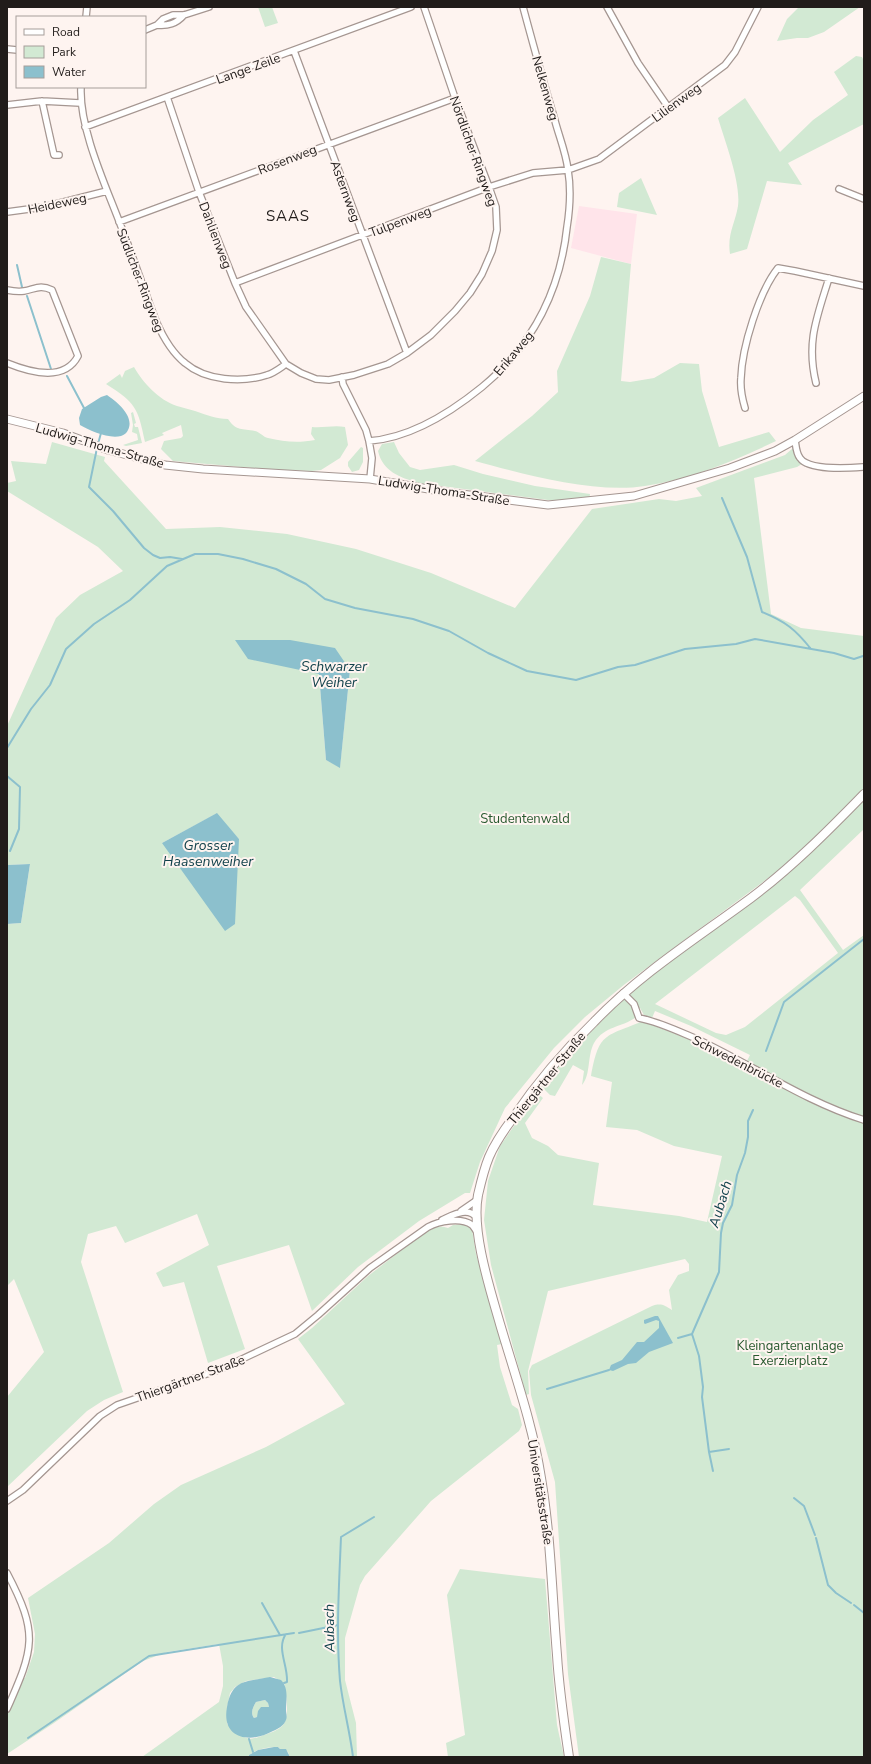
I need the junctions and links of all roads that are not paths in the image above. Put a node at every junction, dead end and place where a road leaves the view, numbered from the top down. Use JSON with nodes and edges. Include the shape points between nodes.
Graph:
{"nodes":[{"id":1,"x":208,"y":7,"type":"edge"},
{"id":2,"x":411,"y":7,"type":"edge"},
{"id":3,"x":424,"y":7,"type":"edge"},
{"id":4,"x":523,"y":7,"type":"edge"},
{"id":5,"x":607,"y":7,"type":"edge"},
{"id":6,"x":758,"y":7,"type":"edge"},
{"id":7,"x":146,"y":30,"type":"edge"},
{"id":8,"x":294,"y":51,"type":"junction"},
{"id":9,"x":81,"y":88,"type":"edge"},
{"id":10,"x":167,"y":97,"type":"junction"},
{"id":11,"x":455,"y":98,"type":"junction"},
{"id":12,"x":42,"y":101,"type":"junction"},
{"id":13,"x":80,"y":103,"type":"junction"},
{"id":14,"x":7,"y":105,"type":"edge"},
{"id":15,"x":668,"y":107,"type":"junction"},
{"id":16,"x":85,"y":127,"type":"junction"},
{"id":17,"x":328,"y":144,"type":"junction"},
{"id":18,"x":59,"y":155,"type":"dead end"},
{"id":19,"x":568,"y":170,"type":"junction"},
{"id":20,"x":489,"y":186,"type":"junction"},
{"id":21,"x":839,"y":189,"type":"dead end"},
{"id":22,"x":107,"y":191,"type":"junction"},
{"id":23,"x":199,"y":192,"type":"junction"},
{"id":24,"x":864,"y":199,"type":"edge"},
{"id":25,"x":7,"y":212,"type":"edge"},
{"id":26,"x":119,"y":222,"type":"junction"},
{"id":27,"x":362,"y":235,"type":"junction"},
{"id":28,"x":829,"y":278,"type":"junction"},
{"id":29,"x":235,"y":283,"type":"junction"},
{"id":30,"x":864,"y":286,"type":"edge"},
{"id":31,"x":7,"y":290,"type":"edge"},
{"id":32,"x":407,"y":353,"type":"junction"},
{"id":33,"x":7,"y":363,"type":"edge"},
{"id":34,"x":286,"y":364,"type":"junction"},
{"id":35,"x":342,"y":378,"type":"junction"},
{"id":36,"x":816,"y":383,"type":"dead end"},
{"id":37,"x":864,"y":396,"type":"edge"},
{"id":38,"x":745,"y":408,"type":"dead end"},
{"id":39,"x":7,"y":420,"type":"edge"},
{"id":40,"x":795,"y":440,"type":"junction"},
{"id":41,"x":369,"y":441,"type":"junction"},
{"id":42,"x":864,"y":467,"type":"edge"},
{"id":43,"x":370,"y":479,"type":"junction"},
{"id":44,"x":864,"y":794,"type":"edge"},
{"id":45,"x":623,"y":993,"type":"junction"},
{"id":46,"x":864,"y":1120,"type":"edge"},
{"id":47,"x":478,"y":1200,"type":"junction"},
{"id":48,"x":452,"y":1215,"type":"junction"},
{"id":49,"x":477,"y":1218,"type":"junction"},
{"id":50,"x":435,"y":1223,"type":"junction"},
{"id":51,"x":478,"y":1233,"type":"junction"},
{"id":52,"x":7,"y":1501,"type":"edge"},
{"id":53,"x":7,"y":1574,"type":"edge"},
{"id":54,"x":7,"y":1709,"type":"edge"},
{"id":55,"x":569,"y":1757,"type":"edge"}],
"edges":[{"from":1,"to":7,"type":"street","via":[[184,15],[173,15]]},
{"from":2,"to":8,"type":"street","name":"Lange Zeile"},
{"from":3,"to":11,"type":"street","name":"Nördlicher Ringweg"},
{"from":4,"to":19,"type":"street","name":"Nelkenweg"},
{"from":5,"to":15,"type":"street","via":[[638,63]]},
{"from":6,"to":15,"type":"street","name":"Lilienweg","via":[[735,52],[725,65]]},
{"from":8,"to":10,"type":"street","name":"Lange Zeile"},
{"from":8,"to":17,"type":"street","name":"Asternweg"},
{"from":9,"to":13,"type":"street","name":"Südlicher Ringweg"},
{"from":10,"to":16,"type":"street","name":"Lange Zeile"},
{"from":10,"to":23,"type":"street","name":"Dahlienweg"},
{"from":11,"to":17,"type":"street","name":"Rosenweg"},
{"from":11,"to":20,"type":"street","name":"Nördlicher Ringweg"},
{"from":12,"to":13,"type":"street"},
{"from":12,"to":14,"type":"street"},
{"from":12,"to":18,"type":"street","via":[[54,155]]},
{"from":13,"to":16,"type":"street","name":"Südlicher Ringweg"},
{"from":15,"to":19,"type":"street","name":"Lilienweg","via":[[599,159]]},
{"from":16,"to":22,"type":"street","name":"Südlicher Ringweg"},
{"from":17,"to":23,"type":"street","name":"Rosenweg"},
{"from":17,"to":27,"type":"street","name":"Asternweg"},
{"from":19,"to":20,"type":"street","name":"Tulpenweg","via":[[533,173]]},
{"from":19,"to":41,"type":"street","name":"Erikaweg","via":[[570,206],[565,250],[555,286],[524,344],[490,381],[464,402],[416,429]]},
{"from":20,"to":27,"type":"street","name":"Tulpenweg"},
{"from":20,"to":32,"type":"street","name":"Nördlicher Ringweg","via":[[496,206],[497,230],[492,251],[482,274],[454,311],[431,335]]},
{"from":21,"to":24,"type":"street"},
{"from":22,"to":25,"type":"street","name":"Heideweg","via":[[44,207]]},
{"from":22,"to":26,"type":"street","name":"Südlicher Ringweg"},
{"from":23,"to":26,"type":"street","name":"Rosenweg"},
{"from":23,"to":29,"type":"street","name":"Dahlienweg"},
{"from":26,"to":34,"type":"street","name":"Südlicher Ringweg","via":[[163,338],[185,364],[199,373],[232,379],[268,375]]},
{"from":27,"to":29,"type":"street","name":"Tulpenweg"},
{"from":27,"to":32,"type":"street","name":"Asternweg"},
{"from":28,"to":30,"type":"street"},
{"from":28,"to":36,"type":"street","via":[[812,334]]},
{"from":28,"to":38,"type":"street","via":[[778,268],[763,295],[745,349],[740,378]]},
{"from":29,"to":34,"type":"street","name":"Dahlienweg","via":[[246,307]]},
{"from":31,"to":33,"type":"street","via":[[23,291],[43,286],[52,290],[78,356],[74,364],[51,374],[22,369]]},
{"from":32,"to":35,"type":"street","name":"Nördlicher Ringweg","via":[[388,364]]},
{"from":34,"to":35,"type":"street","name":"Nördlicher Ringweg","via":[[316,379]]},
{"from":35,"to":41,"type":"street"},
{"from":37,"to":40,"type":"street","name":"Ludwig-Thoma-Straße"},
{"from":39,"to":43,"type":"street","name":"Ludwig-Thoma-Straße","via":[[63,433],[165,466]]},
{"from":40,"to":42,"type":"street","via":[[798,454],[807,464],[824,467]]},
{"from":40,"to":43,"type":"street","name":"Ludwig-Thoma-Straße","via":[[775,451],[730,468],[634,496],[548,505]]},
{"from":41,"to":43,"type":"street","via":[[372,458]]},
{"from":44,"to":45,"type":"main road","name":"Thiergärtner Straße","via":[[804,855],[751,898],[660,963]]},
{"from":45,"to":46,"type":"street","name":"Schwedenbrücke","via":[[634,1004],[639,1018],[687,1035],[838,1112]]},
{"from":45,"to":47,"type":"main road","name":"Thiergärtner Straße","via":[[576,1041],[517,1111],[490,1155]]},
{"from":47,"to":48,"type":"street","name":"Thiergärtner Straße"},
{"from":47,"to":49,"type":"main road","name":"Thiergärtner Straße"},
{"from":48,"to":49,"type":"street","via":[[467,1212]]},
{"from":48,"to":50,"type":"street","name":"Thiergärtner Straße"},
{"from":49,"to":51,"type":"main road","name":"Thiergärtner Straße"},
{"from":50,"to":51,"type":"street","via":[[461,1222],[471,1225]]},
{"from":50,"to":52,"type":"street","name":"Thiergärtner Straße","via":[[370,1268],[295,1334],[221,1369],[117,1406],[100,1416],[23,1490]]},
{"from":51,"to":55,"type":"main road","name":"Universitätsstraße","via":[[496,1309],[534,1439],[549,1539],[557,1660]]},
{"from":53,"to":54,"type":"street","via":[[26,1616],[30,1644],[21,1678]]}]}
